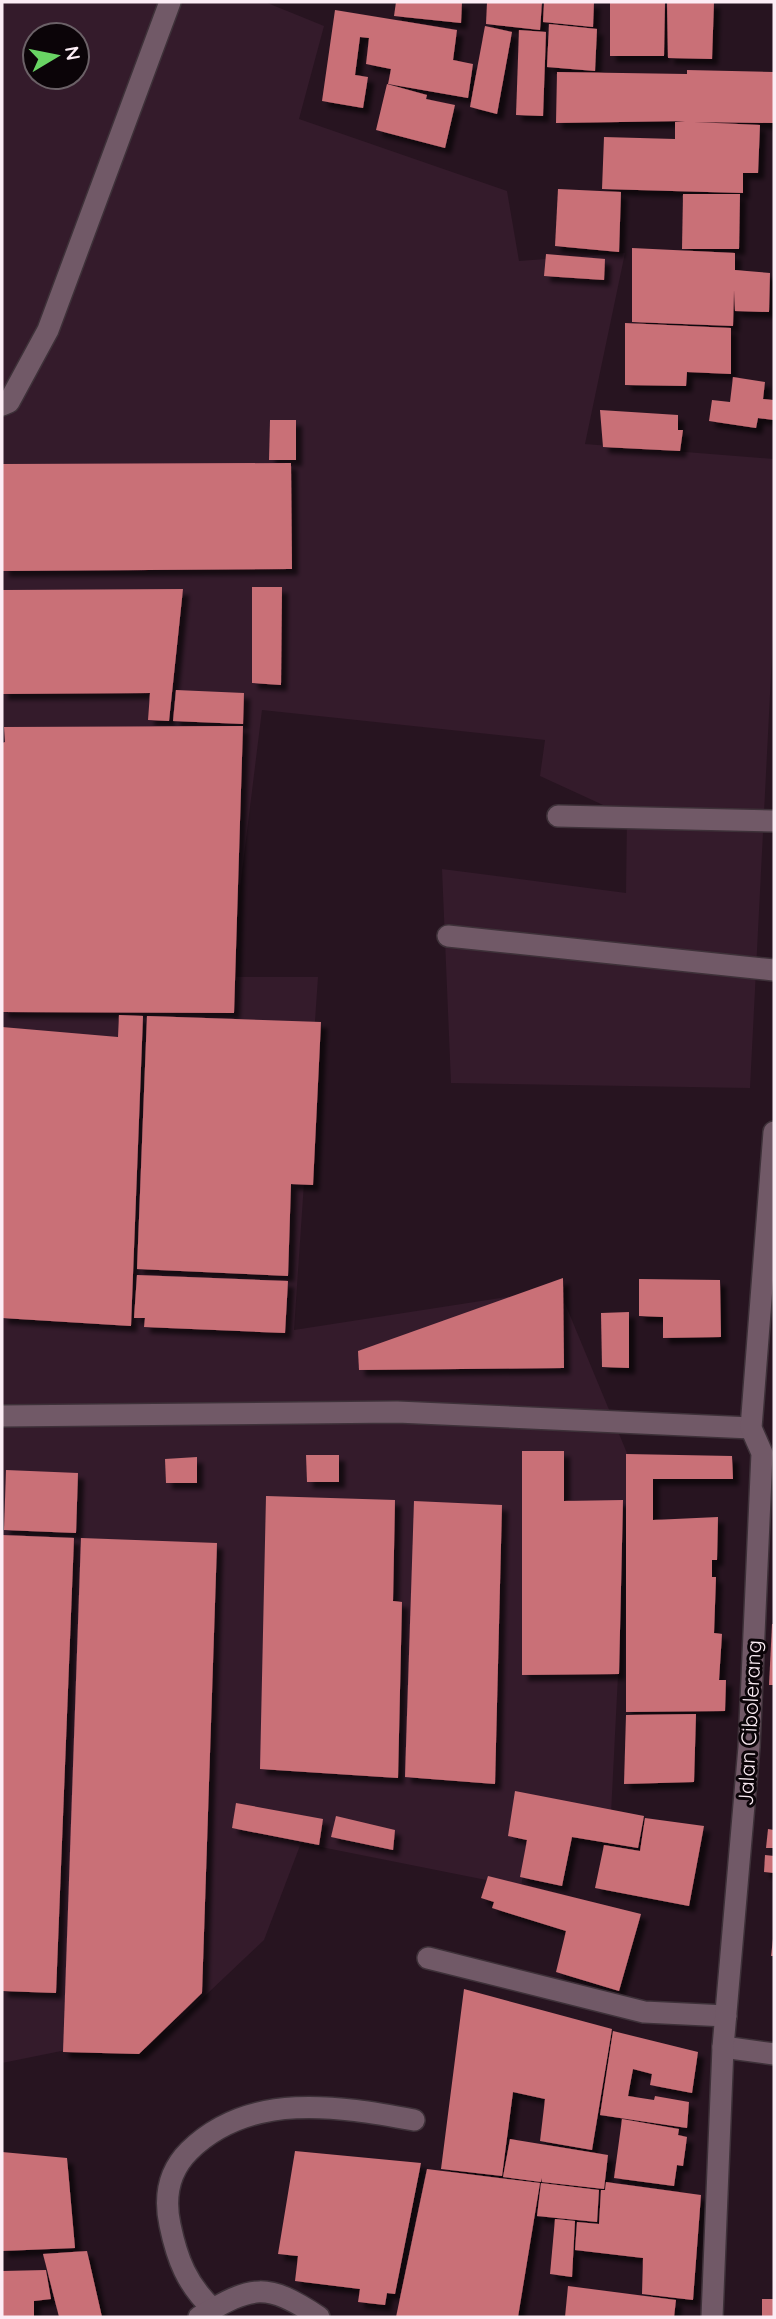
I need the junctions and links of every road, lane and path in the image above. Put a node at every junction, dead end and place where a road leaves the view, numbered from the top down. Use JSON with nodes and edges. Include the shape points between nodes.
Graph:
{"nodes":[{"id":1,"x":170,"y":2,"type":"edge"},
{"id":2,"x":2,"y":405,"type":"edge"},
{"id":3,"x":558,"y":816,"type":"dead end"},
{"id":4,"x":774,"y":821,"type":"edge"},
{"id":5,"x":448,"y":936,"type":"dead end"},
{"id":6,"x":774,"y":970,"type":"edge"},
{"id":7,"x":774,"y":1132,"type":"edge"},
{"id":8,"x":2,"y":1416,"type":"edge"},
{"id":9,"x":751,"y":1428,"type":"junction"},
{"id":10,"x":768,"y":1453,"type":"edge"},
{"id":11,"x":428,"y":1958,"type":"dead end"},
{"id":12,"x":726,"y":2017,"type":"junction"},
{"id":13,"x":723,"y":2047,"type":"junction"},
{"id":14,"x":774,"y":2054,"type":"edge"},
{"id":15,"x":414,"y":2120,"type":"dead end"},
{"id":16,"x":206,"y":2313,"type":"edge"},
{"id":17,"x":319,"y":2317,"type":"edge"},
{"id":18,"x":712,"y":2317,"type":"edge"}],
"edges":[{"from":1,"to":2,"type":"street","via":[[48,330],[9,402]]},
{"from":3,"to":4,"type":"street"},
{"from":5,"to":6,"type":"street"},
{"from":7,"to":9,"type":"street","name":"Jalan Cibolerang"},
{"from":8,"to":9,"type":"street","via":[[397,1412]]},
{"from":9,"to":10,"type":"street","name":"Jalan Cibolerang"},
{"from":10,"to":12,"type":"street","name":"Jalan Cibolerang"},
{"from":11,"to":12,"type":"street","via":[[644,2012]]},
{"from":12,"to":13,"type":"street","name":"Jalan Cibolerang"},
{"from":13,"to":14,"type":"street"},
{"from":13,"to":18,"type":"street","name":"Jalan Cibolerang"},
{"from":15,"to":16,"type":"street","via":[[343,2107],[287,2108],[242,2117],[203,2138],[176,2165],[166,2205],[183,2268]]},
{"from":16,"to":17,"type":"street","via":[[243,2293],[262,2291],[295,2301]]}]}
